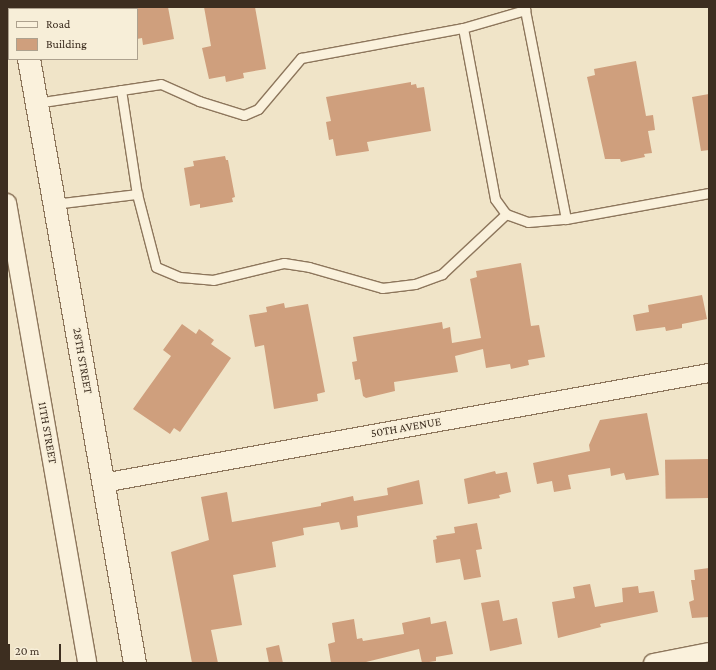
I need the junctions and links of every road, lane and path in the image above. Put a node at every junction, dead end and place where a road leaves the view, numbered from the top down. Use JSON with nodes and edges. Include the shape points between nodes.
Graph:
{"nodes":[{"id":1,"x":524,"y":9,"type":"edge"},
{"id":2,"x":463,"y":28,"type":"junction"},
{"id":3,"x":29,"y":60,"type":"edge"},
{"id":4,"x":121,"y":90,"type":"junction"},
{"id":5,"x":36,"y":103,"type":"junction"},
{"id":6,"x":709,"y":193,"type":"edge"},
{"id":7,"x":137,"y":194,"type":"junction"},
{"id":8,"x":7,"y":203,"type":"edge"},
{"id":9,"x":54,"y":204,"type":"junction"},
{"id":10,"x":506,"y":214,"type":"junction"},
{"id":11,"x":566,"y":219,"type":"junction"},
{"id":12,"x":709,"y":373,"type":"edge"},
{"id":13,"x":103,"y":483,"type":"junction"},
{"id":14,"x":709,"y":652,"type":"edge"},
{"id":15,"x":87,"y":663,"type":"edge"},
{"id":16,"x":135,"y":663,"type":"edge"},
{"id":17,"x":654,"y":663,"type":"edge"}],
"edges":[{"from":1,"to":2,"type":"lane"},
{"from":1,"to":11,"type":"lane"},
{"from":2,"to":4,"type":"lane","via":[[301,58],[258,109],[244,114],[199,101],[161,84]]},
{"from":2,"to":10,"type":"lane","via":[[495,199]]},
{"from":3,"to":5,"type":"main road","name":"28TH STREET"},
{"from":4,"to":5,"type":"lane"},
{"from":4,"to":7,"type":"lane"},
{"from":5,"to":9,"type":"main road","name":"28TH STREET"},
{"from":6,"to":11,"type":"lane"},
{"from":7,"to":9,"type":"lane"},
{"from":7,"to":10,"type":"lane","via":[[156,267],[180,277],[212,280],[284,263],[309,267],[382,288],[415,284],[442,274]]},
{"from":8,"to":15,"type":"street","name":"11TH STREET"},
{"from":9,"to":13,"type":"main road","name":"28TH STREET"},
{"from":10,"to":11,"type":"lane","via":[[528,222]]},
{"from":12,"to":13,"type":"street","name":"50TH AVENUE"},
{"from":13,"to":16,"type":"main road","name":"28TH STREET"},
{"from":14,"to":17,"type":"street"}]}
